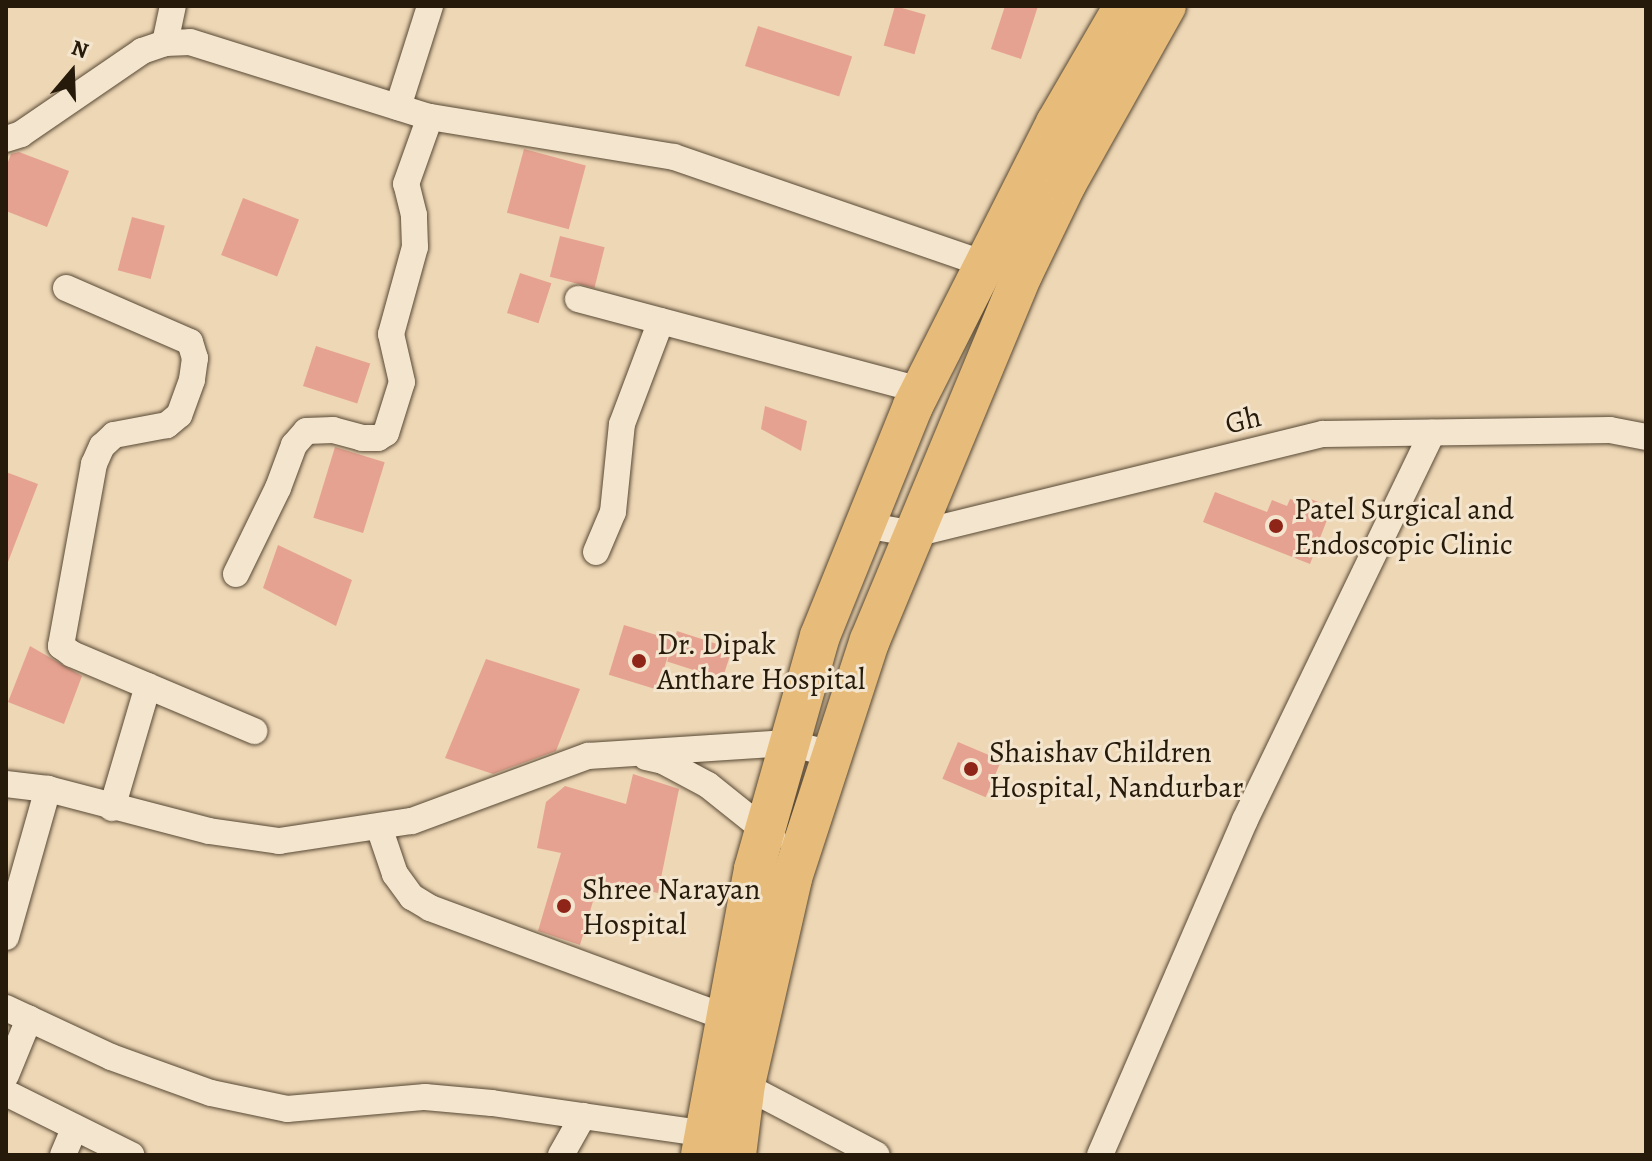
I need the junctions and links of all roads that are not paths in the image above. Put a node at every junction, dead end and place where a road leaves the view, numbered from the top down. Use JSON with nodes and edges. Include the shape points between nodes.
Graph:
{"nodes":[{"id":1,"x":173,"y":6,"type":"edge"},
{"id":2,"x":430,"y":6,"type":"edge"},
{"id":3,"x":1124,"y":6,"type":"edge"},
{"id":4,"x":1166,"y":6,"type":"edge"},
{"id":5,"x":165,"y":43,"type":"junction"},
{"id":6,"x":398,"y":107,"type":"junction"},
{"id":7,"x":430,"y":117,"type":"junction"},
{"id":8,"x":6,"y":139,"type":"edge"},
{"id":9,"x":985,"y":264,"type":"junction"},
{"id":10,"x":66,"y":288,"type":"dead end"},
{"id":11,"x":578,"y":299,"type":"dead end"},
{"id":12,"x":661,"y":321,"type":"junction"},
{"id":13,"x":921,"y":390,"type":"junction"},
{"id":14,"x":1432,"y":433,"type":"junction"},
{"id":15,"x":1646,"y":437,"type":"edge"},
{"id":16,"x":864,"y":525,"type":"junction"},
{"id":17,"x":915,"y":534,"type":"junction"},
{"id":18,"x":596,"y":552,"type":"dead end"},
{"id":19,"x":236,"y":574,"type":"dead end"},
{"id":20,"x":148,"y":686,"type":"junction"},
{"id":21,"x":254,"y":731,"type":"dead end"},
{"id":22,"x":788,"y":743,"type":"junction"},
{"id":23,"x":630,"y":753,"type":"junction"},
{"id":24,"x":832,"y":754,"type":"junction"},
{"id":25,"x":6,"y":784,"type":"edge"},
{"id":26,"x":48,"y":789,"type":"junction"},
{"id":27,"x":112,"y":808,"type":"junction"},
{"id":28,"x":379,"y":827,"type":"junction"},
{"id":29,"x":765,"y":832,"type":"junction"},
{"id":30,"x":800,"y":854,"type":"junction"},
{"id":31,"x":6,"y":937,"type":"edge"},
{"id":32,"x":18,"y":1014,"type":"edge"},
{"id":33,"x":727,"y":1018,"type":"junction"},
{"id":34,"x":6,"y":1075,"type":"edge"},
{"id":35,"x":730,"y":1078,"type":"junction"},
{"id":36,"x":6,"y":1093,"type":"edge"},
{"id":37,"x":583,"y":1116,"type":"junction"},
{"id":38,"x":75,"y":1127,"type":"junction"},
{"id":39,"x":720,"y":1146,"type":"edge"},
{"id":40,"x":63,"y":1155,"type":"edge"},
{"id":41,"x":131,"y":1155,"type":"edge"},
{"id":42,"x":561,"y":1155,"type":"edge"},
{"id":43,"x":877,"y":1155,"type":"edge"},
{"id":44,"x":1100,"y":1155,"type":"edge"}],
"edges":[{"from":1,"to":5,"type":"street"},
{"from":2,"to":6,"type":"street"},
{"from":3,"to":9,"type":"main road","via":[[1056,123]]},
{"from":4,"to":17,"type":"main road","via":[[1047,222]]},
{"from":5,"to":6,"type":"street","via":[[190,42]]},
{"from":5,"to":8,"type":"street","via":[[142,51]]},
{"from":6,"to":7,"type":"street"},
{"from":7,"to":9,"type":"street","via":[[674,157]]},
{"from":7,"to":19,"type":"street","via":[[406,184],[415,247],[391,334],[402,382],[386,433],[362,438],[333,430],[306,431],[294,445]]},
{"from":9,"to":13,"type":"main road"},
{"from":10,"to":20,"type":"street","via":[[190,342],[195,358],[179,415],[167,425],[114,435],[102,446],[61,632],[61,646],[72,654]]},
{"from":11,"to":12,"type":"street"},
{"from":12,"to":13,"type":"street"},
{"from":12,"to":18,"type":"street","via":[[622,424],[613,512]]},
{"from":13,"to":16,"type":"main road"},
{"from":14,"to":15,"type":"street","name":"Gh","via":[[1610,430]]},
{"from":14,"to":17,"type":"street","name":"Gh","via":[[1323,434]]},
{"from":14,"to":44,"type":"street","via":[[1245,820]]},
{"from":16,"to":17,"type":"street","name":"Gh"},
{"from":16,"to":22,"type":"main road","via":[[820,636]]},
{"from":17,"to":24,"type":"main road","via":[[870,640]]},
{"from":20,"to":21,"type":"street"},
{"from":20,"to":27,"type":"street"},
{"from":22,"to":23,"type":"street"},
{"from":22,"to":24,"type":"street"},
{"from":22,"to":29,"type":"main road"},
{"from":23,"to":28,"type":"street","via":[[588,756],[412,821]]},
{"from":23,"to":29,"type":"street","via":[[686,772]]},
{"from":24,"to":30,"type":"main road"},
{"from":25,"to":26,"type":"street"},
{"from":26,"to":27,"type":"street"},
{"from":26,"to":31,"type":"street"},
{"from":27,"to":28,"type":"street","via":[[279,841]]},
{"from":28,"to":33,"type":"street","via":[[395,874],[412,897],[430,908]]},
{"from":29,"to":30,"type":"street"},
{"from":29,"to":33,"type":"main road"},
{"from":30,"to":35,"type":"main road"},
{"from":32,"to":34,"type":"street"},
{"from":32,"to":37,"type":"street","via":[[111,1057],[197,1088],[287,1109],[425,1097]]},
{"from":33,"to":35,"type":"main road"},
{"from":35,"to":39,"type":"main road"},
{"from":35,"to":43,"type":"street"},
{"from":36,"to":38,"type":"street"},
{"from":37,"to":39,"type":"street"},
{"from":37,"to":42,"type":"street"},
{"from":38,"to":40,"type":"street"},
{"from":38,"to":41,"type":"street"}]}
